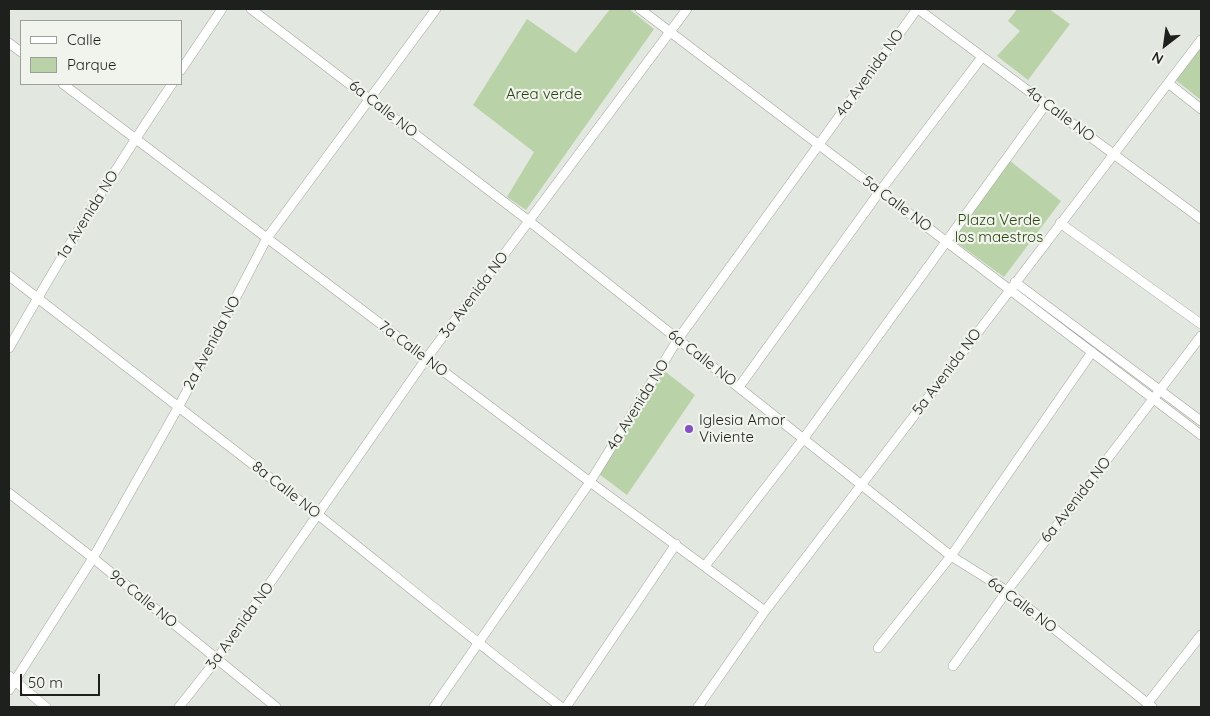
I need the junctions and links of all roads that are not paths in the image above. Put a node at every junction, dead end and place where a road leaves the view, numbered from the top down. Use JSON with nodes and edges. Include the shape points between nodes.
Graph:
{"nodes":[{"id":1,"x":222,"y":9,"type":"edge"},
{"id":2,"x":251,"y":9,"type":"edge"},
{"id":3,"x":436,"y":9,"type":"edge"},
{"id":4,"x":640,"y":9,"type":"edge"},
{"id":5,"x":687,"y":9,"type":"edge"},
{"id":6,"x":917,"y":9,"type":"edge"},
{"id":7,"x":670,"y":31,"type":"junction"},
{"id":8,"x":1201,"y":40,"type":"edge"},
{"id":9,"x":9,"y":43,"type":"edge"},
{"id":10,"x":20,"y":51,"type":"edge"},
{"id":11,"x":982,"y":57,"type":"junction"},
{"id":12,"x":182,"y":69,"type":"edge"},
{"id":13,"x":1168,"y":83,"type":"junction"},
{"id":14,"x":64,"y":85,"type":"edge"},
{"id":15,"x":171,"y":85,"type":"edge"},
{"id":16,"x":371,"y":99,"type":"junction"},
{"id":17,"x":1046,"y":104,"type":"junction"},
{"id":18,"x":1201,"y":109,"type":"edge"},
{"id":19,"x":135,"y":138,"type":"junction"},
{"id":20,"x":819,"y":144,"type":"junction"},
{"id":21,"x":1113,"y":154,"type":"junction"},
{"id":22,"x":880,"y":191,"type":"junction"},
{"id":23,"x":1201,"y":219,"type":"edge"},
{"id":24,"x":529,"y":221,"type":"junction"},
{"id":25,"x":1060,"y":223,"type":"junction"},
{"id":26,"x":268,"y":238,"type":"junction"},
{"id":27,"x":946,"y":242,"type":"junction"},
{"id":28,"x":9,"y":276,"type":"edge"},
{"id":29,"x":1016,"y":282,"type":"junction"},
{"id":30,"x":1010,"y":290,"type":"junction"},
{"id":31,"x":37,"y":298,"type":"junction"},
{"id":32,"x":1201,"y":324,"type":"edge"},
{"id":33,"x":1201,"y":336,"type":"edge"},
{"id":34,"x":678,"y":339,"type":"junction"},
{"id":35,"x":9,"y":348,"type":"edge"},
{"id":36,"x":1092,"y":352,"type":"junction"},
{"id":37,"x":426,"y":359,"type":"junction"},
{"id":38,"x":740,"y":387,"type":"junction"},
{"id":39,"x":1160,"y":390,"type":"junction"},
{"id":40,"x":1154,"y":399,"type":"junction"},
{"id":41,"x":179,"y":406,"type":"junction"},
{"id":42,"x":1201,"y":421,"type":"edge"},
{"id":43,"x":1201,"y":435,"type":"edge"},
{"id":44,"x":804,"y":438,"type":"junction"},
{"id":45,"x":590,"y":482,"type":"junction"},
{"id":46,"x":862,"y":484,"type":"junction"},
{"id":47,"x":9,"y":492,"type":"edge"},
{"id":48,"x":318,"y":515,"type":"junction"},
{"id":49,"x":676,"y":544,"type":"junction"},
{"id":50,"x":951,"y":556,"type":"junction"},
{"id":51,"x":93,"y":558,"type":"junction"},
{"id":52,"x":705,"y":566,"type":"junction"},
{"id":53,"x":1007,"y":591,"type":"junction"},
{"id":54,"x":765,"y":611,"type":"junction"},
{"id":55,"x":1200,"y":637,"type":"edge"},
{"id":56,"x":478,"y":644,"type":"junction"},
{"id":57,"x":878,"y":648,"type":"dead end"},
{"id":58,"x":217,"y":659,"type":"junction"},
{"id":59,"x":953,"y":666,"type":"dead end"},
{"id":60,"x":12,"y":678,"type":"edge"},
{"id":61,"x":9,"y":690,"type":"edge"},
{"id":62,"x":1150,"y":706,"type":"edge"},
{"id":63,"x":46,"y":707,"type":"edge"},
{"id":64,"x":179,"y":707,"type":"edge"},
{"id":65,"x":276,"y":707,"type":"edge"},
{"id":66,"x":434,"y":707,"type":"edge"},
{"id":67,"x":561,"y":707,"type":"edge"},
{"id":68,"x":566,"y":707,"type":"edge"},
{"id":69,"x":698,"y":707,"type":"edge"}],
"edges":[{"from":1,"to":12,"type":"street"},
{"from":2,"to":16,"type":"street","name":"6a Calle NO"},
{"from":3,"to":16,"type":"street","name":"2a Avenida NO"},
{"from":4,"to":7,"type":"street","name":"5a Calle NO"},
{"from":5,"to":7,"type":"street","name":"3a Avenida NO"},
{"from":6,"to":11,"type":"street","name":"4a Calle NO"},
{"from":6,"to":20,"type":"street","name":"4a Avenida NO"},
{"from":7,"to":20,"type":"street","name":"5a Calle NO"},
{"from":7,"to":24,"type":"street","name":"3a Avenida NO"},
{"from":8,"to":13,"type":"street","name":"5a Avenida NO"},
{"from":9,"to":10,"type":"street"},
{"from":11,"to":17,"type":"street","name":"4a Calle NO"},
{"from":11,"to":22,"type":"street"},
{"from":13,"to":18,"type":"street"},
{"from":13,"to":21,"type":"street","name":"5a Avenida NO"},
{"from":14,"to":19,"type":"street","name":"7a Calle NO"},
{"from":15,"to":19,"type":"street","name":"1a Avenida NO"},
{"from":16,"to":24,"type":"street","name":"6a Calle NO"},
{"from":16,"to":26,"type":"street","name":"2a Avenida NO"},
{"from":17,"to":21,"type":"street","name":"4a Calle NO"},
{"from":17,"to":27,"type":"street"},
{"from":19,"to":26,"type":"street","name":"7a Calle NO"},
{"from":19,"to":31,"type":"street","name":"1a Avenida NO"},
{"from":20,"to":22,"type":"street","name":"5a Calle NO"},
{"from":20,"to":34,"type":"street","name":"4a Avenida NO"},
{"from":21,"to":23,"type":"street","name":"4a Calle NO"},
{"from":21,"to":25,"type":"street","name":"5a Avenida NO"},
{"from":22,"to":27,"type":"street","name":"5a Calle NO"},
{"from":22,"to":38,"type":"street"},
{"from":24,"to":34,"type":"street","name":"6a Calle NO"},
{"from":24,"to":37,"type":"street","name":"3a Avenida NO"},
{"from":25,"to":29,"type":"street","name":"5a Avenida NO"},
{"from":25,"to":32,"type":"street"},
{"from":26,"to":37,"type":"street","name":"7a Calle NO"},
{"from":26,"to":41,"type":"street","name":"2a Avenida NO"},
{"from":27,"to":30,"type":"street","name":"5a Calle NO"},
{"from":27,"to":44,"type":"street"},
{"from":28,"to":31,"type":"street","name":"8a Calle NO"},
{"from":29,"to":30,"type":"street","name":"5a Avenida NO"},
{"from":29,"to":39,"type":"street"},
{"from":30,"to":36,"type":"street","name":"5a Calle NO"},
{"from":30,"to":46,"type":"street","name":"5a Avenida NO"},
{"from":31,"to":35,"type":"street","name":"1a Avenida NO"},
{"from":31,"to":41,"type":"street","name":"8a Calle NO"},
{"from":33,"to":39,"type":"street","name":"6a Avenida NO"},
{"from":34,"to":38,"type":"street","name":"6a Calle NO"},
{"from":34,"to":45,"type":"street","name":"4a Avenida NO"},
{"from":36,"to":40,"type":"street","name":"5a Calle NO"},
{"from":36,"to":50,"type":"street"},
{"from":37,"to":45,"type":"street","name":"7a Calle NO"},
{"from":37,"to":48,"type":"street","name":"3a Avenida NO"},
{"from":38,"to":44,"type":"street","name":"6a Calle NO"},
{"from":39,"to":40,"type":"street","name":"6a Avenida NO"},
{"from":39,"to":42,"type":"street"},
{"from":40,"to":43,"type":"street","name":"5a Calle NO"},
{"from":40,"to":53,"type":"street","name":"6a Avenida NO"},
{"from":41,"to":48,"type":"street","name":"8a Calle NO"},
{"from":41,"to":51,"type":"street","name":"2a Avenida NO"},
{"from":44,"to":46,"type":"street","name":"6a Calle NO"},
{"from":44,"to":52,"type":"street"},
{"from":45,"to":49,"type":"street","name":"7a Calle NO"},
{"from":45,"to":56,"type":"street","name":"4a Avenida NO"},
{"from":46,"to":50,"type":"street","name":"6a Calle NO"},
{"from":46,"to":54,"type":"street","name":"5a Avenida NO"},
{"from":47,"to":51,"type":"street","name":"9a Calle NO"},
{"from":48,"to":56,"type":"street","name":"8a Calle NO"},
{"from":48,"to":58,"type":"street","name":"3a Avenida NO"},
{"from":49,"to":52,"type":"street","name":"7a Calle NO"},
{"from":49,"to":68,"type":"street"},
{"from":50,"to":53,"type":"street","name":"6a Calle NO"},
{"from":50,"to":57,"type":"street"},
{"from":51,"to":58,"type":"street","name":"9a Calle NO"},
{"from":51,"to":60,"type":"street","name":"2a Avenida NO"},
{"from":52,"to":54,"type":"street","name":"7a Calle NO"},
{"from":53,"to":59,"type":"street","name":"6a Avenida NO"},
{"from":53,"to":62,"type":"street","name":"6a Calle NO"},
{"from":54,"to":69,"type":"street","name":"5a Avenida NO"},
{"from":55,"to":62,"type":"street"},
{"from":56,"to":66,"type":"street","name":"4a Avenida NO"},
{"from":56,"to":67,"type":"street","name":"8a Calle NO"},
{"from":58,"to":64,"type":"street","name":"3a Avenida NO"},
{"from":58,"to":65,"type":"street","name":"9a Calle NO"},
{"from":60,"to":61,"type":"street","name":"2a Avenida NO"},
{"from":60,"to":63,"type":"street"}]}
